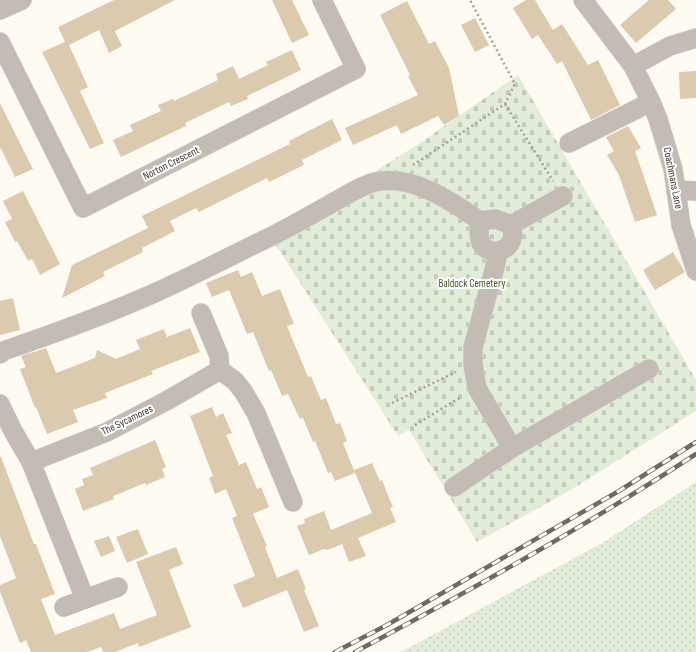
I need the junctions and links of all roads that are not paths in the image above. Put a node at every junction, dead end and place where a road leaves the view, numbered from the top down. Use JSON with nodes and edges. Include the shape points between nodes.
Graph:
{"nodes":[{"id":1,"x":22,"y":0,"type":"edge"},
{"id":2,"x":322,"y":0,"type":"edge"},
{"id":3,"x":583,"y":0,"type":"edge"},
{"id":4,"x":0,"y":10,"type":"edge"},
{"id":5,"x":696,"y":38,"type":"edge"},
{"id":6,"x":0,"y":42,"type":"edge"},
{"id":7,"x":633,"y":66,"type":"junction"},
{"id":8,"x":651,"y":102,"type":"junction"},
{"id":9,"x":569,"y":143,"type":"dead end"},
{"id":10,"x":676,"y":190,"type":"junction"},
{"id":11,"x":696,"y":191,"type":"edge"},
{"id":12,"x":562,"y":196,"type":"road end"},
{"id":13,"x":480,"y":221,"type":"junction"},
{"id":14,"x":511,"y":225,"type":"junction"},
{"id":15,"x":498,"y":252,"type":"junction"},
{"id":16,"x":696,"y":271,"type":"edge"},
{"id":17,"x":201,"y":313,"type":"dead end"},
{"id":18,"x":0,"y":354,"type":"edge"},
{"id":19,"x":649,"y":369,"type":"dead end"},
{"id":20,"x":220,"y":370,"type":"junction"},
{"id":21,"x":0,"y":404,"type":"edge"},
{"id":22,"x":512,"y":448,"type":"junction"},
{"id":23,"x":31,"y":462,"type":"junction"},
{"id":24,"x":454,"y":487,"type":"dead end"},
{"id":25,"x":293,"y":502,"type":"dead end"},
{"id":26,"x":118,"y":587,"type":"dead end"},
{"id":27,"x":85,"y":599,"type":"junction"},
{"id":28,"x":64,"y":607,"type":"dead end"}],
"edges":[{"from":1,"to":4,"type":"street"},
{"from":2,"to":6,"type":"street","name":"Norton Crescent","via":[[356,69],[83,208]]},
{"from":3,"to":7,"type":"street","name":"Coachmans Lane"},
{"from":5,"to":7,"type":"street","via":[[670,46]]},
{"from":7,"to":8,"type":"street","name":"Coachmans Lane"},
{"from":8,"to":9,"type":"street"},
{"from":8,"to":10,"type":"street","name":"Coachmans Lane","via":[[673,169]]},
{"from":10,"to":11,"type":"street"},
{"from":10,"to":16,"type":"street","name":"Coachmans Lane","via":[[681,224]]},
{"from":12,"to":14,"type":"street"},
{"from":13,"to":14,"type":"street","via":[[496,219]]},
{"from":13,"to":15,"type":"street","via":[[482,245]]},
{"from":13,"to":18,"type":"street","via":[[444,197],[423,188],[407,183],[375,182],[288,229],[151,294]]},
{"from":14,"to":15,"type":"street","via":[[513,238],[506,249]]},
{"from":15,"to":22,"type":"street","via":[[473,347],[473,364],[477,388]]},
{"from":17,"to":20,"type":"street","via":[[219,356]]},
{"from":19,"to":22,"type":"street"},
{"from":20,"to":23,"type":"street","name":"The Sycamores","via":[[106,432]]},
{"from":20,"to":25,"type":"street","via":[[235,381],[256,413]]},
{"from":21,"to":23,"type":"street"},
{"from":22,"to":24,"type":"street"},
{"from":23,"to":27,"type":"street"},
{"from":26,"to":27,"type":"street"},
{"from":27,"to":28,"type":"street"}]}
